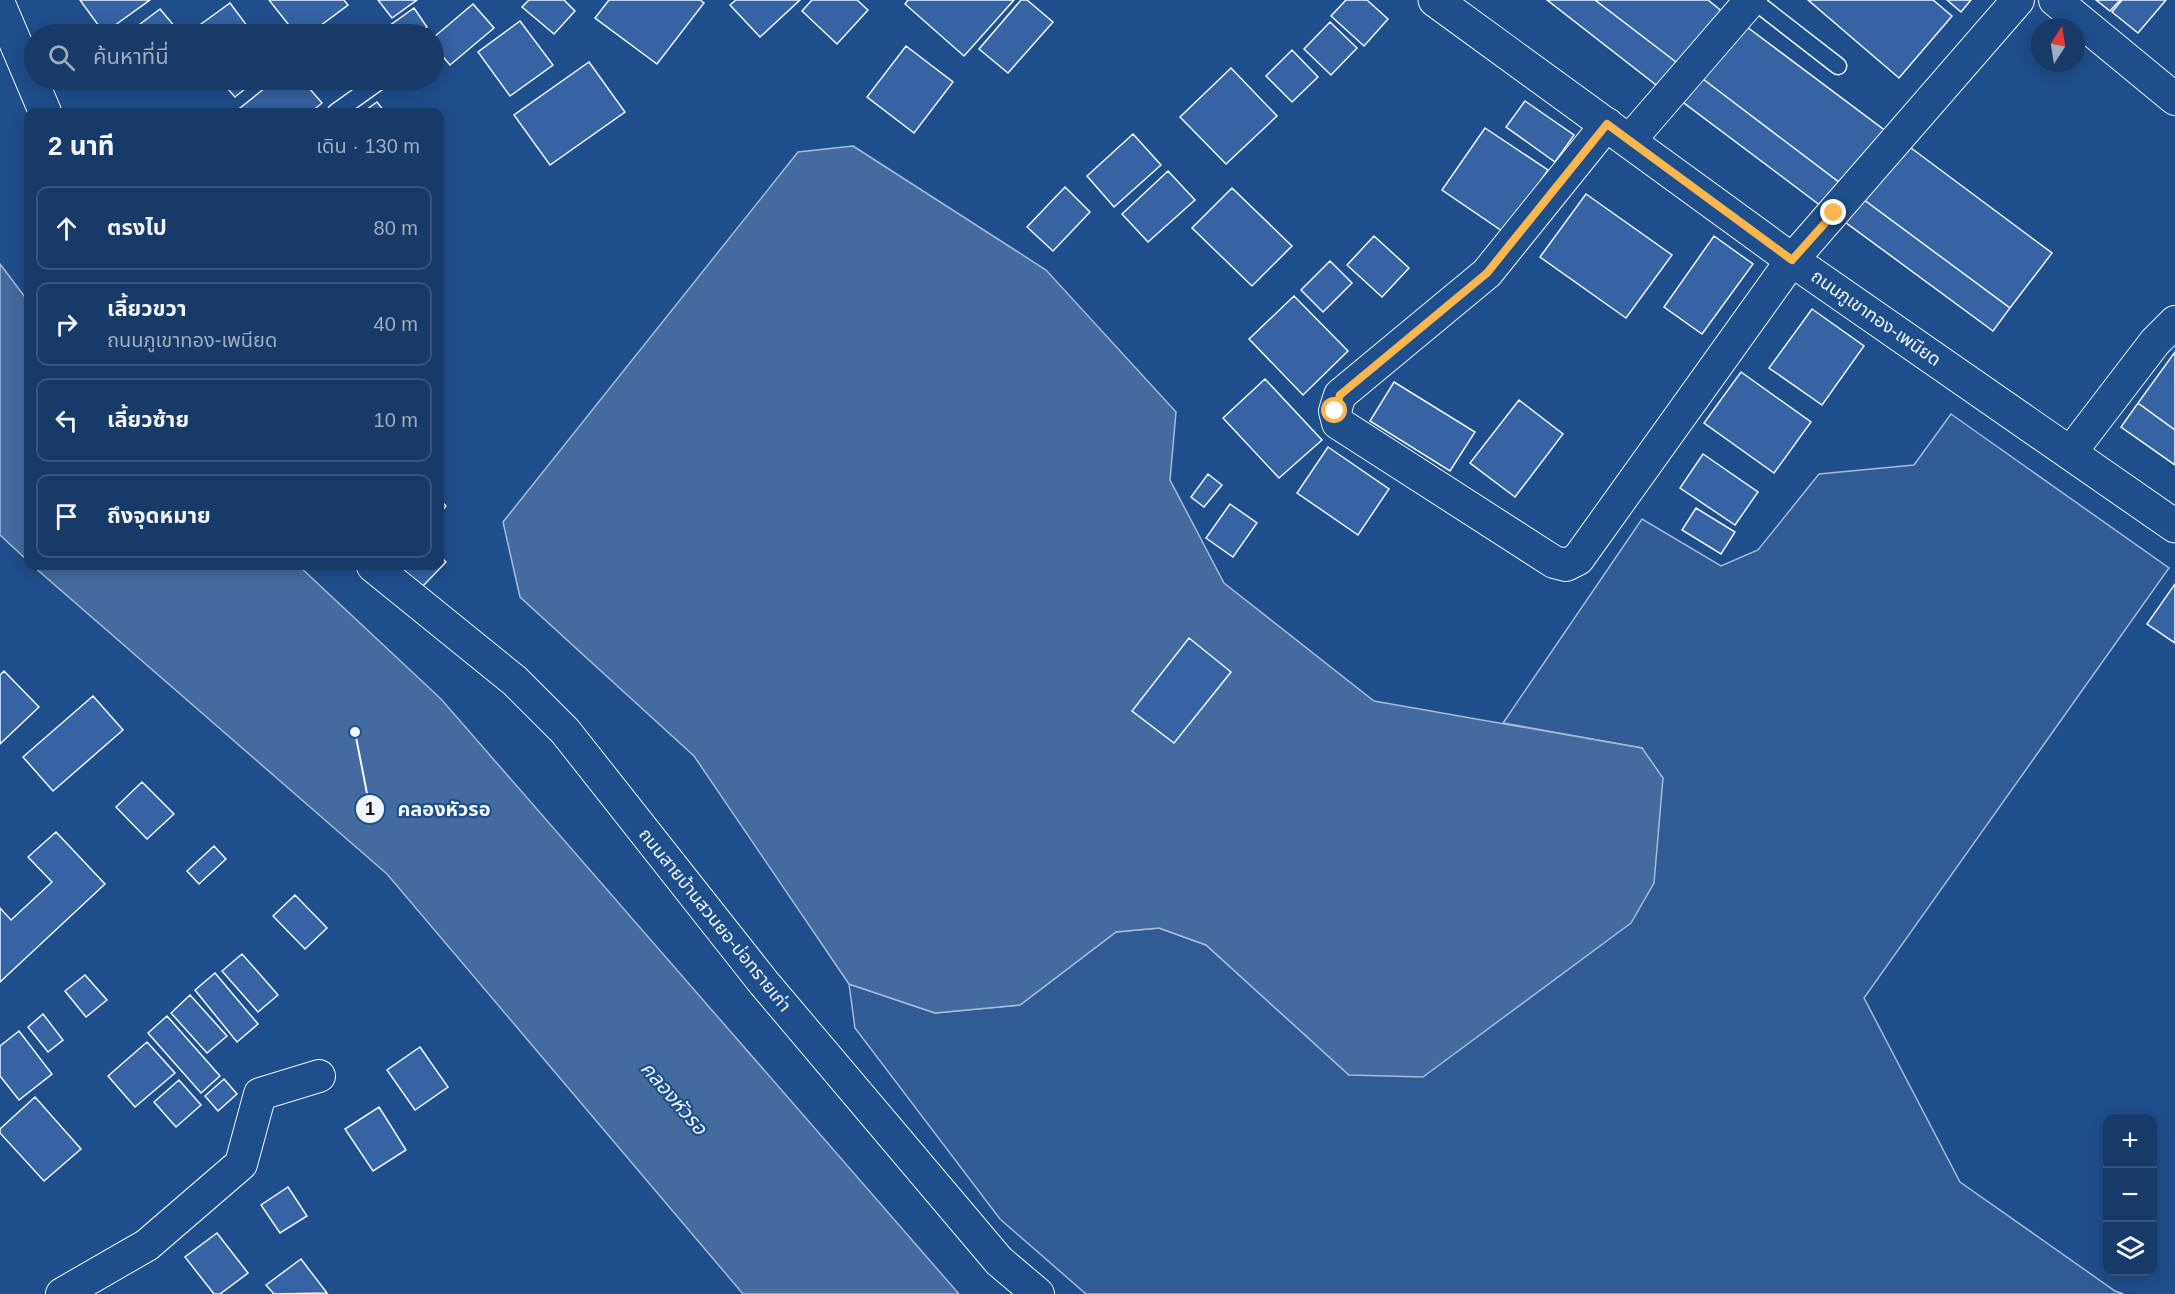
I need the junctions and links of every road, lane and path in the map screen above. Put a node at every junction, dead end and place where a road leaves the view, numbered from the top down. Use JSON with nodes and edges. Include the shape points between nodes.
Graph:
{"nodes":[{"id":1,"x":1435,"y":0,"type":"edge"},
{"id":2,"x":1752,"y":0,"type":"edge"},
{"id":3,"x":2018,"y":0,"type":"edge"},
{"id":4,"x":2055,"y":0,"type":"edge"},
{"id":5,"x":0,"y":6,"type":"edge"},
{"id":6,"x":24,"y":63,"type":"edge"},
{"id":7,"x":1838,"y":66,"type":"dead end"},
{"id":8,"x":36,"y":90,"type":"edge"},
{"id":9,"x":367,"y":90,"type":"edge"},
{"id":10,"x":2175,"y":99,"type":"edge"},
{"id":11,"x":43,"y":108,"type":"edge"},
{"id":12,"x":342,"y":108,"type":"edge"},
{"id":13,"x":1618,"y":133,"type":"junction"},
{"id":14,"x":1792,"y":260,"type":"junction"},
{"id":15,"x":2175,"y":321,"type":"edge"},
{"id":16,"x":2070,"y":453,"type":"junction"},
{"id":17,"x":2175,"y":526,"type":"edge"},
{"id":18,"x":379,"y":570,"type":"edge"},
{"id":19,"x":319,"y":1076,"type":"dead end"},
{"id":20,"x":62,"y":1294,"type":"edge"},
{"id":21,"x":1038,"y":1294,"type":"edge"}],
"edges":[{"from":1,"to":13,"type":"main road","name":"ถนนภูเขาทอง-เพนียด"},
{"from":2,"to":7,"type":"lane"},
{"from":2,"to":13,"type":"street"},
{"from":3,"to":14,"type":"street"},
{"from":4,"to":10,"type":"street"},
{"from":5,"to":6,"type":"street"},
{"from":8,"to":11,"type":"street"},
{"from":9,"to":12,"type":"lane"},
{"from":13,"to":14,"type":"main road","name":"ถนนภูเขาทอง-เพนียด"},
{"from":13,"to":14,"type":"street","via":[[1487,273],[1340,395],[1335,411],[1338,423],[1554,562],[1566,565],[1578,559]]},
{"from":14,"to":16,"type":"main road","name":"ถนนภูเขาทอง-เพนียด"},
{"from":15,"to":16,"type":"street"},
{"from":16,"to":17,"type":"main road","name":"ถนนภูเขาทอง-เพนียด"},
{"from":18,"to":21,"type":"street","name":"ถนนสายบ้านสวนยอ-บ่อทรายเก่า","via":[[515,681],[565,730],[764,983],[992,1253]]},
{"from":19,"to":20,"type":"street","via":[[261,1094],[241,1164],[147,1245]]}]}
